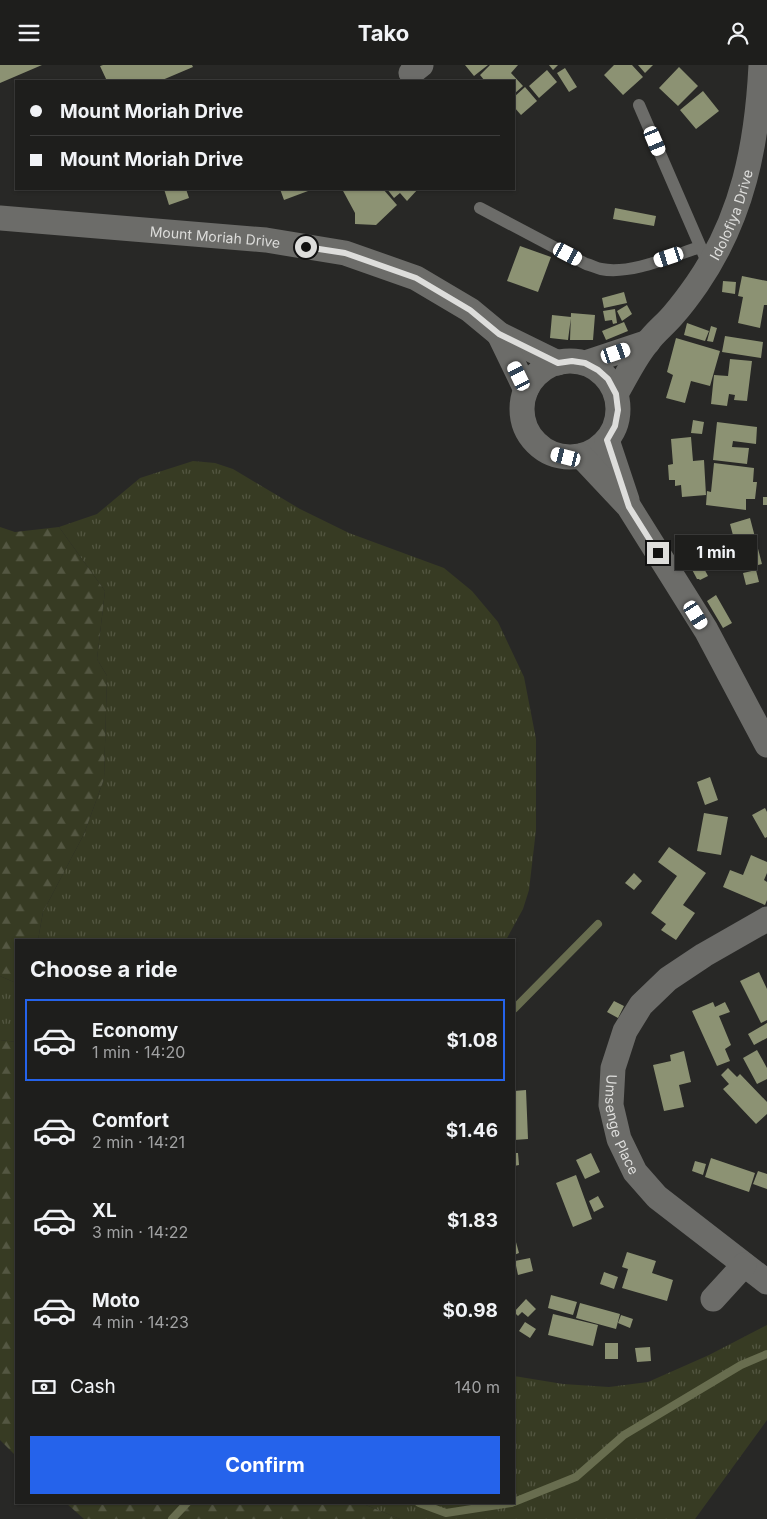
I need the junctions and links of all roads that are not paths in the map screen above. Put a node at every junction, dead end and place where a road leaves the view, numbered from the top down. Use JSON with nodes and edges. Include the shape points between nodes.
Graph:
{"nodes":[{"id":1,"x":761,"y":65,"type":"edge"},
{"id":2,"x":639,"y":105,"type":"dead end"},
{"id":3,"x":480,"y":208,"type":"dead end"},
{"id":4,"x":0,"y":218,"type":"edge"},
{"id":5,"x":705,"y":257,"type":"junction"},
{"id":6,"x":499,"y":334,"type":"junction"},
{"id":7,"x":648,"y":342,"type":"junction"},
{"id":8,"x":558,"y":363,"type":"junction"},
{"id":9,"x":585,"y":363,"type":"junction"},
{"id":10,"x":526,"y":390,"type":"junction"},
{"id":11,"x":616,"y":394,"type":"junction"},
{"id":12,"x":607,"y":440,"type":"junction"},
{"id":13,"x":581,"y":456,"type":"junction"},
{"id":14,"x":629,"y":507,"type":"junction"},
{"id":15,"x":767,"y":745,"type":"edge"},
{"id":16,"x":767,"y":919,"type":"edge"},
{"id":17,"x":744,"y":1265,"type":"junction"},
{"id":18,"x":767,"y":1282,"type":"edge"},
{"id":19,"x":713,"y":1299,"type":"dead end"}],
"edges":[{"from":1,"to":5,"type":"street","name":"Idolofiya Drive","via":[[759,112],[748,169],[732,217]]},
{"from":2,"to":5,"type":"lane"},
{"from":3,"to":5,"type":"lane","via":[[601,269],[623,270]]},
{"from":4,"to":6,"type":"street","name":"Mount Moriah Drive","via":[[266,240],[345,253],[416,278],[470,310]]},
{"from":5,"to":7,"type":"street","name":"Idolofiya Drive","via":[[674,315]]},
{"from":6,"to":8,"type":"street","name":"Mount Moriah Drive"},
{"from":6,"to":10,"type":"street","name":"Mount Moriah Drive"},
{"from":7,"to":9,"type":"street","name":"Idolofiya Drive"},
{"from":7,"to":11,"type":"street","name":"Idolofiya Drive"},
{"from":8,"to":9,"type":"street","name":"Mount Moriah Drive"},
{"from":8,"to":10,"type":"street","name":"Mount Moriah Drive","via":[[544,369]]},
{"from":9,"to":11,"type":"street","via":[[608,379]]},
{"from":10,"to":13,"type":"street","via":[[524,420],[534,440],[551,454]]},
{"from":11,"to":12,"type":"street","via":[[615,426]]},
{"from":12,"to":13,"type":"street","via":[[595,451]]},
{"from":12,"to":14,"type":"street"},
{"from":13,"to":14,"type":"street"},
{"from":14,"to":15,"type":"street","via":[[706,630]]},
{"from":16,"to":17,"type":"street","name":"Umsenge Place","via":[[668,979],[640,1005],[625,1031],[612,1068],[611,1105],[620,1139],[635,1172],[656,1197]]},
{"from":17,"to":18,"type":"street","name":"Umsenge Place"},
{"from":17,"to":19,"type":"street"}]}
